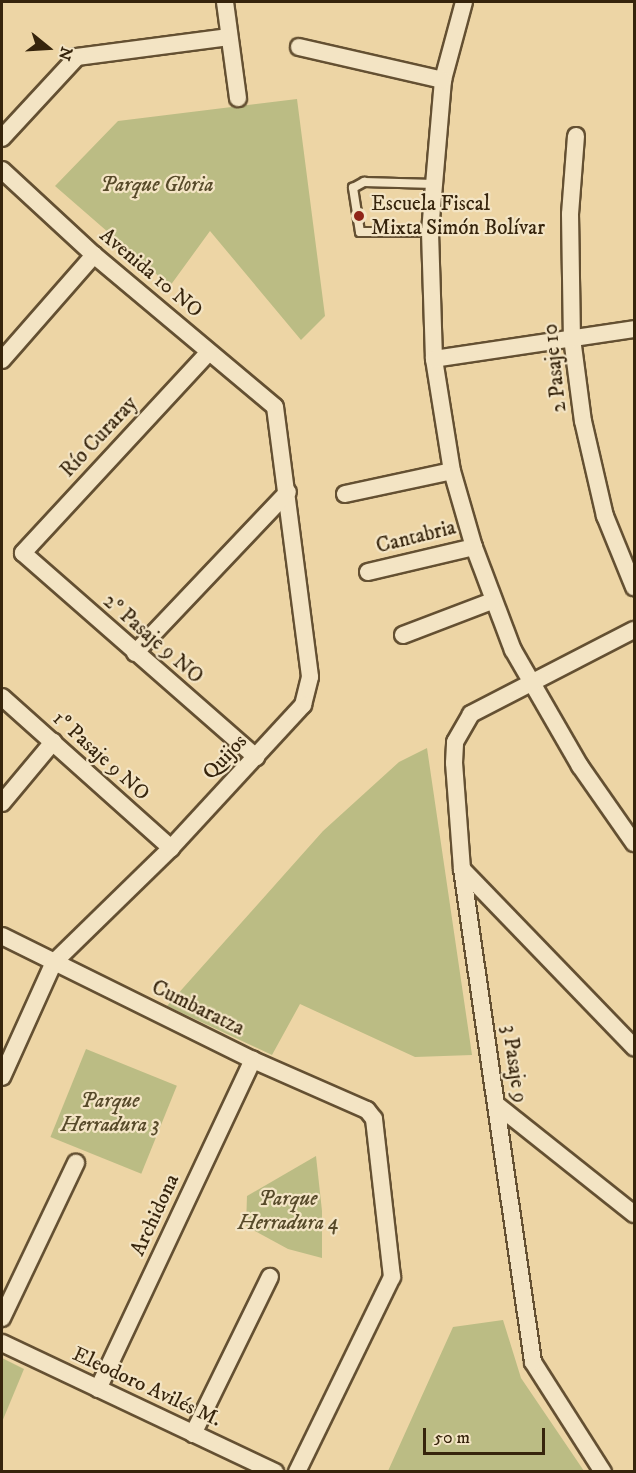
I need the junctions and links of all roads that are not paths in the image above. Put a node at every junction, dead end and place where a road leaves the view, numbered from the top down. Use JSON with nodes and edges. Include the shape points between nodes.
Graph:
{"nodes":[{"id":1,"x":225,"y":2,"type":"edge"},
{"id":2,"x":464,"y":2,"type":"edge"},
{"id":3,"x":229,"y":37,"type":"junction"},
{"id":4,"x":299,"y":47,"type":"dead end"},
{"id":5,"x":443,"y":80,"type":"junction"},
{"id":6,"x":238,"y":98,"type":"dead end"},
{"id":7,"x":576,"y":136,"type":"dead end"},
{"id":8,"x":2,"y":138,"type":"edge"},
{"id":9,"x":2,"y":170,"type":"edge"},
{"id":10,"x":434,"y":184,"type":"junction"},
{"id":11,"x":430,"y":232,"type":"junction"},
{"id":12,"x":94,"y":255,"type":"junction"},
{"id":13,"x":634,"y":329,"type":"edge"},
{"id":14,"x":572,"y":338,"type":"junction"},
{"id":15,"x":209,"y":352,"type":"junction"},
{"id":16,"x":434,"y":359,"type":"junction"},
{"id":17,"x":2,"y":360,"type":"edge"},
{"id":18,"x":274,"y":407,"type":"joint"},
{"id":19,"x":452,"y":471,"type":"junction"},
{"id":20,"x":288,"y":492,"type":"junction"},
{"id":21,"x":345,"y":494,"type":"dead end"},
{"id":22,"x":474,"y":547,"type":"junction"},
{"id":23,"x":23,"y":553,"type":"joint"},
{"id":24,"x":368,"y":572,"type":"dead end"},
{"id":25,"x":634,"y":587,"type":"edge"},
{"id":26,"x":492,"y":601,"type":"junction"},
{"id":27,"x":634,"y":630,"type":"edge"},
{"id":28,"x":403,"y":635,"type":"dead end"},
{"id":29,"x":135,"y":653,"type":"junction"},
{"id":30,"x":532,"y":686,"type":"junction"},
{"id":31,"x":2,"y":697,"type":"edge"},
{"id":32,"x":53,"y":742,"type":"junction"},
{"id":33,"x":256,"y":757,"type":"junction"},
{"id":34,"x":2,"y":803,"type":"edge"},
{"id":35,"x":634,"y":843,"type":"edge"},
{"id":36,"x":171,"y":848,"type":"junction"},
{"id":37,"x":462,"y":869,"type":"junction"},
{"id":38,"x":2,"y":936,"type":"edge"},
{"id":39,"x":54,"y":962,"type":"junction"},
{"id":40,"x":634,"y":1047,"type":"edge"},
{"id":41,"x":253,"y":1060,"type":"junction"},
{"id":42,"x":2,"y":1077,"type":"edge"},
{"id":43,"x":497,"y":1105,"type":"junction"},
{"id":44,"x":75,"y":1163,"type":"dead end"},
{"id":45,"x":634,"y":1214,"type":"edge"},
{"id":46,"x":270,"y":1277,"type":"dead end"},
{"id":47,"x":2,"y":1318,"type":"edge"},
{"id":48,"x":2,"y":1343,"type":"edge"},
{"id":49,"x":98,"y":1389,"type":"junction"},
{"id":50,"x":193,"y":1434,"type":"junction"},
{"id":51,"x":275,"y":1472,"type":"edge"},
{"id":52,"x":297,"y":1472,"type":"edge"},
{"id":53,"x":603,"y":1472,"type":"edge"}],
"edges":[{"from":1,"to":3,"type":"street"},
{"from":2,"to":5,"type":"street"},
{"from":3,"to":6,"type":"street"},
{"from":3,"to":8,"type":"street","via":[[77,57]]},
{"from":4,"to":5,"type":"street"},
{"from":5,"to":10,"type":"street"},
{"from":7,"to":14,"type":"street","name":"2 Pasaje 10","via":[[570,214]]},
{"from":9,"to":12,"type":"street","name":"Avenida 10 NO"},
{"from":10,"to":11,"type":"street"},
{"from":10,"to":11,"type":"lane","via":[[364,182],[353,188],[360,232]]},
{"from":11,"to":16,"type":"street"},
{"from":12,"to":15,"type":"street","name":"Avenida 10 NO"},
{"from":12,"to":17,"type":"street"},
{"from":13,"to":14,"type":"street"},
{"from":14,"to":16,"type":"street"},
{"from":14,"to":25,"type":"street","name":"2 Pasaje 10","via":[[583,421],[606,516]]},
{"from":15,"to":18,"type":"street","name":"Avenida 10 NO"},
{"from":15,"to":23,"type":"street","name":"Río Curaray"},
{"from":16,"to":19,"type":"street"},
{"from":18,"to":20,"type":"street","name":"Quijos"},
{"from":19,"to":21,"type":"street"},
{"from":19,"to":22,"type":"street"},
{"from":20,"to":29,"type":"street"},
{"from":20,"to":33,"type":"street","name":"Quijos","via":[[309,689],[303,705]]},
{"from":22,"to":24,"type":"street","name":"Cantabria"},
{"from":22,"to":26,"type":"street"},
{"from":23,"to":29,"type":"street","name":"2º Pasaje 9 NO"},
{"from":26,"to":28,"type":"street"},
{"from":26,"to":30,"type":"street"},
{"from":27,"to":30,"type":"street","name":"3 Pasaje 9"},
{"from":29,"to":33,"type":"street","name":"2º Pasaje 9 NO"},
{"from":30,"to":35,"type":"street","via":[[580,766]]},
{"from":30,"to":37,"type":"street","name":"3 Pasaje 9","via":[[471,714],[455,742]]},
{"from":31,"to":32,"type":"street","name":"1º Pasaje 9 NO"},
{"from":32,"to":34,"type":"street"},
{"from":32,"to":36,"type":"street","name":"1º Pasaje 9 NO"},
{"from":33,"to":36,"type":"street","name":"Quijos"},
{"from":36,"to":39,"type":"street","name":"Quijos"},
{"from":37,"to":40,"type":"street"},
{"from":37,"to":43,"type":"street","name":"3 Pasaje 9"},
{"from":38,"to":39,"type":"street","name":"Cumbaratza"},
{"from":39,"to":41,"type":"street","name":"Cumbaratza"},
{"from":39,"to":42,"type":"street","name":"Quijos"},
{"from":41,"to":49,"type":"street","name":"Archidona"},
{"from":41,"to":52,"type":"street","name":"Cumbaratza","via":[[368,1110],[374,1119],[392,1277]]},
{"from":43,"to":45,"type":"street"},
{"from":43,"to":53,"type":"street","name":"3 Pasaje 9","via":[[532,1362]]},
{"from":44,"to":47,"type":"street"},
{"from":46,"to":50,"type":"street"},
{"from":48,"to":49,"type":"street","name":"Eleodoro Avilés M."},
{"from":49,"to":50,"type":"street","name":"Eleodoro Avilés M."},
{"from":50,"to":51,"type":"street","name":"Eleodoro Avilés M."}]}
